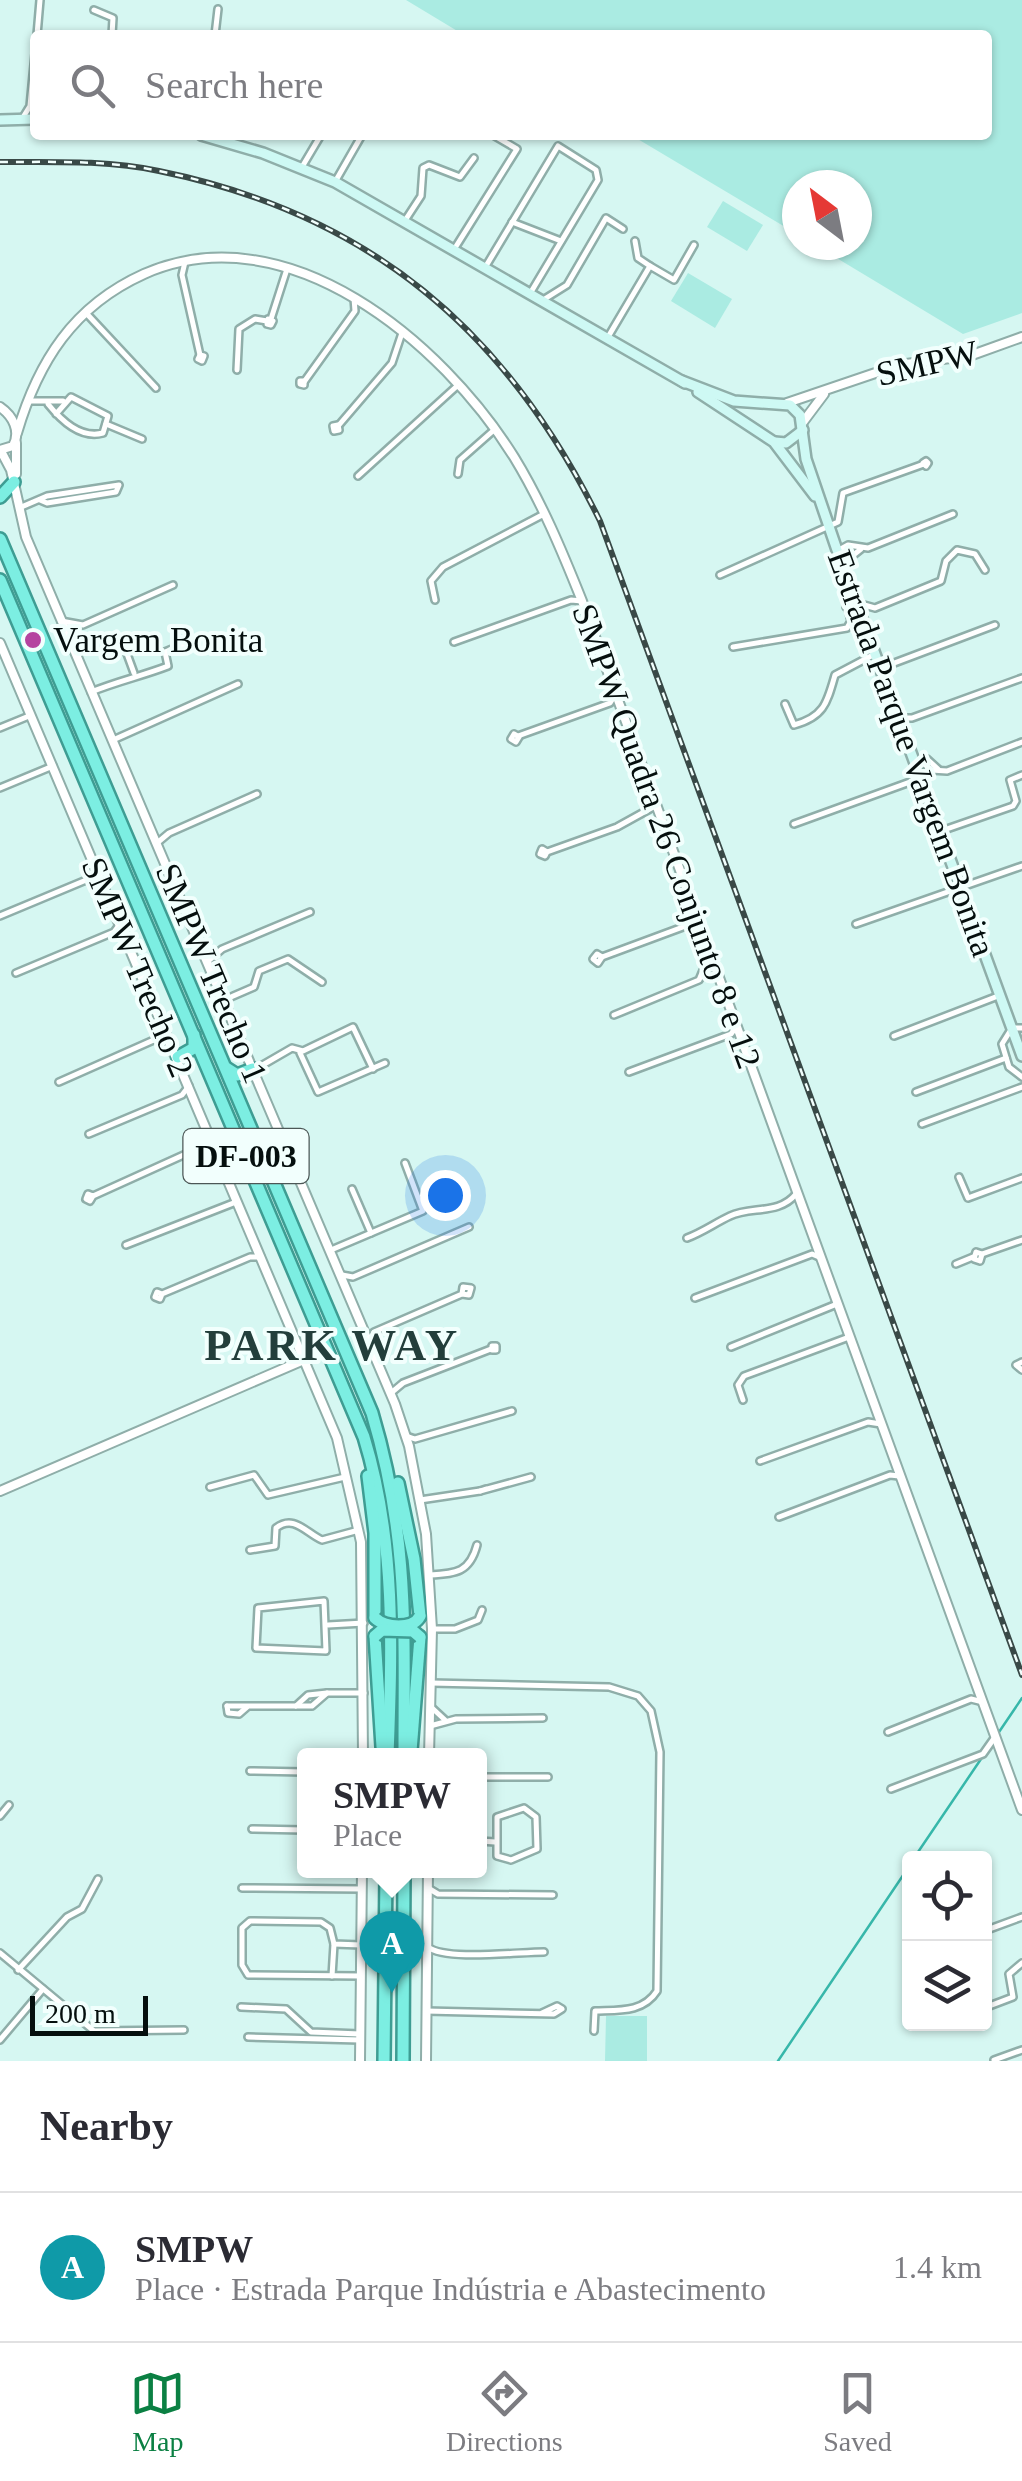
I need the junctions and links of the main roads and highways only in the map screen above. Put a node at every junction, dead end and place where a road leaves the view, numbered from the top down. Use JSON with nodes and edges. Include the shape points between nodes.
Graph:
{"nodes":[{"id":1,"x":30,"y":119,"type":"edge"},
{"id":2,"x":0,"y":120,"type":"edge"},
{"id":3,"x":219,"y":140,"type":"edge"},
{"id":4,"x":682,"y":381,"type":"junction"},
{"id":5,"x":767,"y":406,"type":"junction"},
{"id":6,"x":803,"y":426,"type":"junction"},
{"id":7,"x":758,"y":428,"type":"junction"},
{"id":8,"x":774,"y":442,"type":"junction"},
{"id":9,"x":15,"y":489,"type":"road end"},
{"id":10,"x":0,"y":497,"type":"edge"},
{"id":11,"x":822,"y":506,"type":"junction"},
{"id":12,"x":0,"y":539,"type":"edge"},
{"id":13,"x":0,"y":580,"type":"edge"},
{"id":14,"x":1017,"y":1028,"type":"edge"},
{"id":15,"x":194,"y":1030,"type":"junction"},
{"id":16,"x":1022,"y":1056,"type":"edge"},
{"id":17,"x":208,"y":1064,"type":"junction"},
{"id":18,"x":225,"y":1068,"type":"junction"},
{"id":19,"x":236,"y":1093,"type":"junction"},
{"id":20,"x":372,"y":1413,"type":"junction"},
{"id":21,"x":364,"y":1437,"type":"junction"},
{"id":22,"x":368,"y":1627,"type":"junction"},
{"id":23,"x":385,"y":1748,"type":"edge"},
{"id":24,"x":386,"y":1748,"type":"edge"},
{"id":25,"x":408,"y":1748,"type":"edge"},
{"id":26,"x":409,"y":1748,"type":"edge"},
{"id":27,"x":386,"y":1878,"type":"edge"},
{"id":28,"x":404,"y":1878,"type":"edge"},
{"id":29,"x":384,"y":2061,"type":"edge"},
{"id":30,"x":403,"y":2061,"type":"edge"}],
"edges":[{"from":1,"to":2,"type":"main road"},
{"from":3,"to":4,"type":"main road","name":"Estrada Parque Vargem Bonita","via":[[335,182]]},
{"from":4,"to":5,"type":"main road","name":"Estrada Parque Vargem Bonita"},
{"from":4,"to":7,"type":"main road","name":"Estrada Parque Vargem Bonita"},
{"from":5,"to":6,"type":"main road","name":"Estrada Parque Vargem Bonita","via":[[798,411]]},
{"from":5,"to":7,"type":"main road","via":[[758,414]]},
{"from":6,"to":8,"type":"main road","via":[[786,443]]},
{"from":6,"to":11,"type":"main road","name":"Estrada Parque Vargem Bonita","via":[[804,452]]},
{"from":7,"to":8,"type":"main road","name":"Estrada Parque Vargem Bonita"},
{"from":8,"to":11,"type":"main road","name":"Estrada Parque Vargem Bonita"},
{"from":9,"to":10,"type":"highway"},
{"from":11,"to":14,"type":"main road","name":"Estrada Parque Vargem Bonita"},
{"from":12,"to":18,"type":"highway","number":"DF-003"},
{"from":13,"to":15,"type":"highway","number":"DF-003"},
{"from":14,"to":16,"type":"main road","name":"Estrada Parque Vargem Bonita"},
{"from":15,"to":17,"type":"highway","number":"DF-003"},
{"from":15,"to":17,"type":"highway","via":[[194,1048],[178,1058],[194,1054]]},
{"from":17,"to":21,"type":"highway","number":"DF-003"},
{"from":18,"to":19,"type":"highway","number":"DF-003"},
{"from":18,"to":19,"type":"highway","via":[[237,1075],[254,1066]]},
{"from":19,"to":20,"type":"highway","number":"DF-003"},
{"from":20,"to":22,"type":"highway","bridge":true,"via":[[406,1516],[420,1616],[407,1625]]},
{"from":20,"to":25,"type":"highway","number":"DF-003","via":[[403,1554]]},
{"from":21,"to":22,"type":"highway","via":[[374,1533]]},
{"from":21,"to":24,"type":"highway","number":"DF-003","via":[[389,1566]]},
{"from":22,"to":23,"type":"highway"},
{"from":22,"to":26,"type":"highway","bridge":true,"via":[[413,1630],[420,1637]]},
{"from":27,"to":29,"type":"highway"},
{"from":28,"to":30,"type":"highway"}]}
